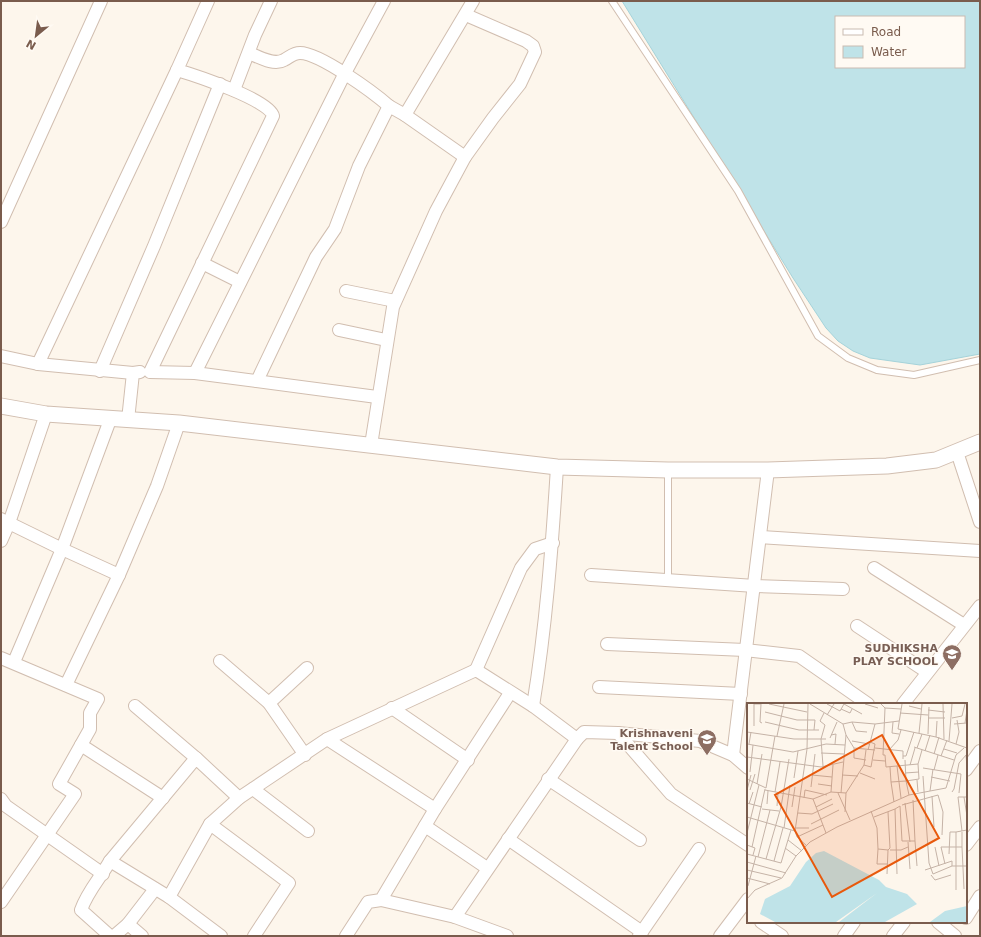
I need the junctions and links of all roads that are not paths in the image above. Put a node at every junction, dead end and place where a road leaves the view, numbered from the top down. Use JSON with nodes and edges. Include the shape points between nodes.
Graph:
{"nodes":[{"id":1,"x":101,"y":1,"type":"edge"},
{"id":2,"x":208,"y":1,"type":"edge"},
{"id":3,"x":271,"y":1,"type":"edge"},
{"id":4,"x":384,"y":1,"type":"edge"},
{"id":5,"x":473,"y":1,"type":"edge"},
{"id":6,"x":612,"y":1,"type":"edge"},
{"id":7,"x":466,"y":15,"type":"junction"},
{"id":8,"x":249,"y":52,"type":"junction"},
{"id":9,"x":177,"y":70,"type":"junction"},
{"id":10,"x":345,"y":73,"type":"junction"},
{"id":11,"x":220,"y":84,"type":"junction"},
{"id":12,"x":234,"y":90,"type":"junction"},
{"id":13,"x":389,"y":106,"type":"junction"},
{"id":14,"x":405,"y":115,"type":"junction"},
{"id":15,"x":465,"y":157,"type":"junction"},
{"id":16,"x":1,"y":222,"type":"edge"},
{"id":17,"x":202,"y":263,"type":"junction"},
{"id":18,"x":240,"y":282,"type":"junction"},
{"id":19,"x":346,"y":290,"type":"dead end"},
{"id":20,"x":395,"y":301,"type":"junction"},
{"id":21,"x":339,"y":330,"type":"dead end"},
{"id":22,"x":386,"y":340,"type":"junction"},
{"id":23,"x":1,"y":356,"type":"edge"},
{"id":24,"x":980,"y":360,"type":"edge"},
{"id":25,"x":38,"y":364,"type":"junction"},
{"id":26,"x":100,"y":371,"type":"junction"},
{"id":27,"x":150,"y":372,"type":"junction"},
{"id":28,"x":195,"y":373,"type":"junction"},
{"id":29,"x":132,"y":378,"type":"junction"},
{"id":30,"x":258,"y":381,"type":"junction"},
{"id":31,"x":377,"y":401,"type":"junction"},
{"id":32,"x":1,"y":406,"type":"edge"},
{"id":33,"x":46,"y":414,"type":"junction"},
{"id":34,"x":110,"y":420,"type":"junction"},
{"id":35,"x":128,"y":420,"type":"junction"},
{"id":36,"x":179,"y":423,"type":"junction"},
{"id":37,"x":980,"y":442,"type":"edge"},
{"id":38,"x":371,"y":445,"type":"junction"},
{"id":39,"x":957,"y":452,"type":"junction"},
{"id":40,"x":557,"y":466,"type":"junction"},
{"id":41,"x":668,"y":470,"type":"junction"},
{"id":42,"x":768,"y":470,"type":"junction"},
{"id":43,"x":5,"y":521,"type":"edge"},
{"id":44,"x":980,"y":522,"type":"edge"},
{"id":45,"x":760,"y":537,"type":"junction"},
{"id":46,"x":1,"y":541,"type":"edge"},
{"id":47,"x":553,"y":543,"type":"junction"},
{"id":48,"x":62,"y":549,"type":"junction"},
{"id":49,"x":980,"y":551,"type":"edge"},
{"id":50,"x":874,"y":568,"type":"dead end"},
{"id":51,"x":119,"y":575,"type":"junction"},
{"id":52,"x":591,"y":575,"type":"dead end"},
{"id":53,"x":668,"y":580,"type":"junction"},
{"id":54,"x":755,"y":586,"type":"junction"},
{"id":55,"x":843,"y":589,"type":"dead end"},
{"id":56,"x":980,"y":606,"type":"edge"},
{"id":57,"x":964,"y":625,"type":"junction"},
{"id":58,"x":857,"y":626,"type":"dead end"},
{"id":59,"x":607,"y":644,"type":"dead end"},
{"id":60,"x":745,"y":650,"type":"junction"},
{"id":61,"x":1,"y":658,"type":"edge"},
{"id":62,"x":220,"y":661,"type":"dead end"},
{"id":63,"x":14,"y":662,"type":"junction"},
{"id":64,"x":307,"y":668,"type":"dead end"},
{"id":65,"x":476,"y":670,"type":"junction"},
{"id":66,"x":927,"y":672,"type":"junction"},
{"id":67,"x":66,"y":685,"type":"junction"},
{"id":68,"x":599,"y":687,"type":"dead end"},
{"id":69,"x":510,"y":692,"type":"junction"},
{"id":70,"x":741,"y":694,"type":"junction"},
{"id":71,"x":269,"y":703,"type":"junction"},
{"id":72,"x":867,"y":703,"type":"edge"},
{"id":73,"x":904,"y":703,"type":"edge"},
{"id":74,"x":135,"y":706,"type":"dead end"},
{"id":75,"x":533,"y":706,"type":"junction"},
{"id":76,"x":392,"y":708,"type":"junction"},
{"id":77,"x":618,"y":733,"type":"junction"},
{"id":78,"x":328,"y":739,"type":"junction"},
{"id":79,"x":577,"y":739,"type":"junction"},
{"id":80,"x":82,"y":745,"type":"junction"},
{"id":81,"x":980,"y":751,"type":"edge"},
{"id":82,"x":305,"y":755,"type":"junction"},
{"id":83,"x":733,"y":755,"type":"junction"},
{"id":84,"x":196,"y":758,"type":"junction"},
{"id":85,"x":468,"y":760,"type":"junction"},
{"id":86,"x":747,"y":767,"type":"edge"},
{"id":87,"x":967,"y":769,"type":"edge"},
{"id":88,"x":548,"y":779,"type":"junction"},
{"id":89,"x":253,"y":789,"type":"junction"},
{"id":90,"x":163,"y":798,"type":"junction"},
{"id":91,"x":239,"y":798,"type":"junction"},
{"id":92,"x":3,"y":805,"type":"edge"},
{"id":93,"x":435,"y":809,"type":"junction"},
{"id":94,"x":210,"y":824,"type":"junction"},
{"id":95,"x":425,"y":826,"type":"junction"},
{"id":96,"x":980,"y":827,"type":"edge"},
{"id":97,"x":308,"y":831,"type":"dead end"},
{"id":98,"x":48,"y":835,"type":"junction"},
{"id":99,"x":508,"y":839,"type":"junction"},
{"id":100,"x":640,"y":840,"type":"dead end"},
{"id":101,"x":747,"y":844,"type":"edge"},
{"id":102,"x":967,"y":844,"type":"edge"},
{"id":103,"x":699,"y":849,"type":"dead end"},
{"id":104,"x":110,"y":861,"type":"junction"},
{"id":105,"x":487,"y":868,"type":"junction"},
{"id":106,"x":103,"y":874,"type":"junction"},
{"id":107,"x":156,"y":889,"type":"junction"},
{"id":108,"x":980,"y":896,"type":"edge"},
{"id":109,"x":169,"y":898,"type":"junction"},
{"id":110,"x":381,"y":900,"type":"junction"},
{"id":111,"x":1,"y":902,"type":"edge"},
{"id":112,"x":745,"y":907,"type":"edge"},
{"id":113,"x":967,"y":916,"type":"edge"},
{"id":114,"x":455,"y":917,"type":"junction"},
{"id":115,"x":762,"y":923,"type":"edge"},
{"id":116,"x":853,"y":923,"type":"edge"},
{"id":117,"x":903,"y":923,"type":"edge"},
{"id":118,"x":939,"y":923,"type":"edge"},
{"id":119,"x":962,"y":923,"type":"edge"},
{"id":120,"x":128,"y":924,"type":"junction"},
{"id":121,"x":641,"y":934,"type":"edge"},
{"id":122,"x":110,"y":936,"type":"edge"},
{"id":123,"x":114,"y":936,"type":"edge"},
{"id":124,"x":142,"y":936,"type":"edge"},
{"id":125,"x":221,"y":936,"type":"edge"},
{"id":126,"x":254,"y":936,"type":"edge"},
{"id":127,"x":346,"y":936,"type":"edge"},
{"id":128,"x":507,"y":936,"type":"edge"},
{"id":129,"x":720,"y":936,"type":"edge"},
{"id":130,"x":782,"y":936,"type":"edge"},
{"id":131,"x":844,"y":936,"type":"edge"},
{"id":132,"x":893,"y":936,"type":"edge"},
{"id":133,"x":954,"y":936,"type":"edge"}],
"edges":[{"from":1,"to":16,"type":"street"},
{"from":2,"to":9,"type":"street"},
{"from":3,"to":8,"type":"street"},
{"from":4,"to":10,"type":"street"},
{"from":5,"to":7,"type":"street"},
{"from":6,"to":24,"type":"lane","via":[[738,191],[818,336],[848,358],[877,370],[914,375]]},
{"from":7,"to":14,"type":"street"},
{"from":7,"to":15,"type":"street","via":[[526,41],[533,46],[535,52],[520,84]]},
{"from":8,"to":10,"type":"street","via":[[269,61],[283,61],[291,54],[302,53]]},
{"from":8,"to":12,"type":"street"},
{"from":9,"to":11,"type":"street"},
{"from":9,"to":25,"type":"street"},
{"from":10,"to":13,"type":"street"},
{"from":10,"to":18,"type":"street"},
{"from":11,"to":12,"type":"street"},
{"from":11,"to":26,"type":"street"},
{"from":12,"to":17,"type":"street","via":[[270,108],[273,116]]},
{"from":13,"to":14,"type":"street"},
{"from":13,"to":30,"type":"street","via":[[359,166],[335,230],[316,257]]},
{"from":14,"to":15,"type":"street"},
{"from":15,"to":20,"type":"street","via":[[436,211]]},
{"from":17,"to":18,"type":"street"},
{"from":17,"to":27,"type":"street"},
{"from":18,"to":28,"type":"street"},
{"from":19,"to":20,"type":"street"},
{"from":20,"to":22,"type":"street"},
{"from":21,"to":22,"type":"street"},
{"from":22,"to":31,"type":"street"},
{"from":23,"to":25,"type":"street"},
{"from":25,"to":26,"type":"street"},
{"from":26,"to":29,"type":"street"},
{"from":27,"to":28,"type":"street"},
{"from":27,"to":29,"type":"street"},
{"from":28,"to":30,"type":"street"},
{"from":29,"to":35,"type":"street"},
{"from":30,"to":31,"type":"street"},
{"from":31,"to":38,"type":"street"},
{"from":32,"to":33,"type":"street"},
{"from":33,"to":34,"type":"street"},
{"from":33,"to":43,"type":"street"},
{"from":34,"to":35,"type":"street"},
{"from":34,"to":48,"type":"street"},
{"from":35,"to":36,"type":"street"},
{"from":36,"to":38,"type":"street"},
{"from":36,"to":51,"type":"street","via":[[157,486]]},
{"from":37,"to":39,"type":"street"},
{"from":38,"to":40,"type":"street"},
{"from":39,"to":42,"type":"street","via":[[936,460],[916,463]]},
{"from":39,"to":44,"type":"street"},
{"from":40,"to":41,"type":"street"},
{"from":40,"to":47,"type":"street"},
{"from":41,"to":42,"type":"street"},
{"from":41,"to":53,"type":"lane"},
{"from":42,"to":45,"type":"street"},
{"from":43,"to":46,"type":"street"},
{"from":43,"to":48,"type":"street"},
{"from":45,"to":49,"type":"street"},
{"from":45,"to":54,"type":"street"},
{"from":47,"to":65,"type":"street","via":[[535,548],[521,568]]},
{"from":47,"to":75,"type":"street","via":[[544,642]]},
{"from":48,"to":51,"type":"street"},
{"from":48,"to":63,"type":"street"},
{"from":50,"to":57,"type":"street"},
{"from":51,"to":67,"type":"street"},
{"from":52,"to":53,"type":"street"},
{"from":53,"to":54,"type":"street"},
{"from":54,"to":55,"type":"street"},
{"from":54,"to":60,"type":"street"},
{"from":56,"to":57,"type":"street"},
{"from":57,"to":66,"type":"street"},
{"from":58,"to":66,"type":"street"},
{"from":59,"to":60,"type":"street"},
{"from":60,"to":70,"type":"street"},
{"from":60,"to":72,"type":"street","via":[[799,656]]},
{"from":61,"to":63,"type":"street"},
{"from":62,"to":71,"type":"street"},
{"from":63,"to":67,"type":"street"},
{"from":64,"to":71,"type":"street"},
{"from":65,"to":69,"type":"street"},
{"from":65,"to":76,"type":"street"},
{"from":66,"to":73,"type":"street"},
{"from":67,"to":80,"type":"street","via":[[98,699],[90,713],[90,729]]},
{"from":68,"to":70,"type":"street"},
{"from":69,"to":75,"type":"street"},
{"from":69,"to":85,"type":"street"},
{"from":70,"to":83,"type":"street"},
{"from":71,"to":82,"type":"street"},
{"from":74,"to":84,"type":"street"},
{"from":75,"to":79,"type":"street"},
{"from":76,"to":78,"type":"street"},
{"from":76,"to":85,"type":"street"},
{"from":77,"to":79,"type":"street","via":[[584,732]]},
{"from":77,"to":83,"type":"street","via":[[700,741]]},
{"from":77,"to":101,"type":"street","via":[[671,794]]},
{"from":78,"to":82,"type":"street"},
{"from":78,"to":93,"type":"street"},
{"from":79,"to":88,"type":"street"},
{"from":80,"to":90,"type":"street"},
{"from":80,"to":98,"type":"street","via":[[59,784],[75,794]]},
{"from":81,"to":87,"type":"street"},
{"from":82,"to":89,"type":"street"},
{"from":83,"to":86,"type":"street"},
{"from":84,"to":90,"type":"street"},
{"from":84,"to":91,"type":"street"},
{"from":85,"to":93,"type":"street"},
{"from":88,"to":99,"type":"street"},
{"from":88,"to":100,"type":"street"},
{"from":89,"to":91,"type":"street"},
{"from":89,"to":97,"type":"street"},
{"from":90,"to":104,"type":"street"},
{"from":91,"to":94,"type":"street"},
{"from":92,"to":98,"type":"street"},
{"from":93,"to":95,"type":"street"},
{"from":94,"to":109,"type":"street"},
{"from":94,"to":126,"type":"street","via":[[289,883]]},
{"from":95,"to":105,"type":"street"},
{"from":95,"to":110,"type":"street"},
{"from":96,"to":102,"type":"street"},
{"from":98,"to":106,"type":"street"},
{"from":98,"to":111,"type":"street"},
{"from":99,"to":105,"type":"street"},
{"from":99,"to":121,"type":"street"},
{"from":103,"to":121,"type":"street"},
{"from":104,"to":106,"type":"street"},
{"from":104,"to":107,"type":"street"},
{"from":105,"to":114,"type":"street"},
{"from":106,"to":122,"type":"street","via":[[84,900],[81,910]]},
{"from":107,"to":109,"type":"street"},
{"from":107,"to":120,"type":"street"},
{"from":108,"to":113,"type":"street"},
{"from":109,"to":125,"type":"street"},
{"from":110,"to":114,"type":"street"},
{"from":110,"to":127,"type":"street","via":[[368,902]]},
{"from":112,"to":129,"type":"street"},
{"from":114,"to":128,"type":"street"},
{"from":115,"to":130,"type":"street"},
{"from":116,"to":131,"type":"street"},
{"from":117,"to":132,"type":"street"},
{"from":118,"to":133,"type":"street"},
{"from":119,"to":133,"type":"street"},
{"from":120,"to":123,"type":"street"},
{"from":120,"to":124,"type":"street"}]}
